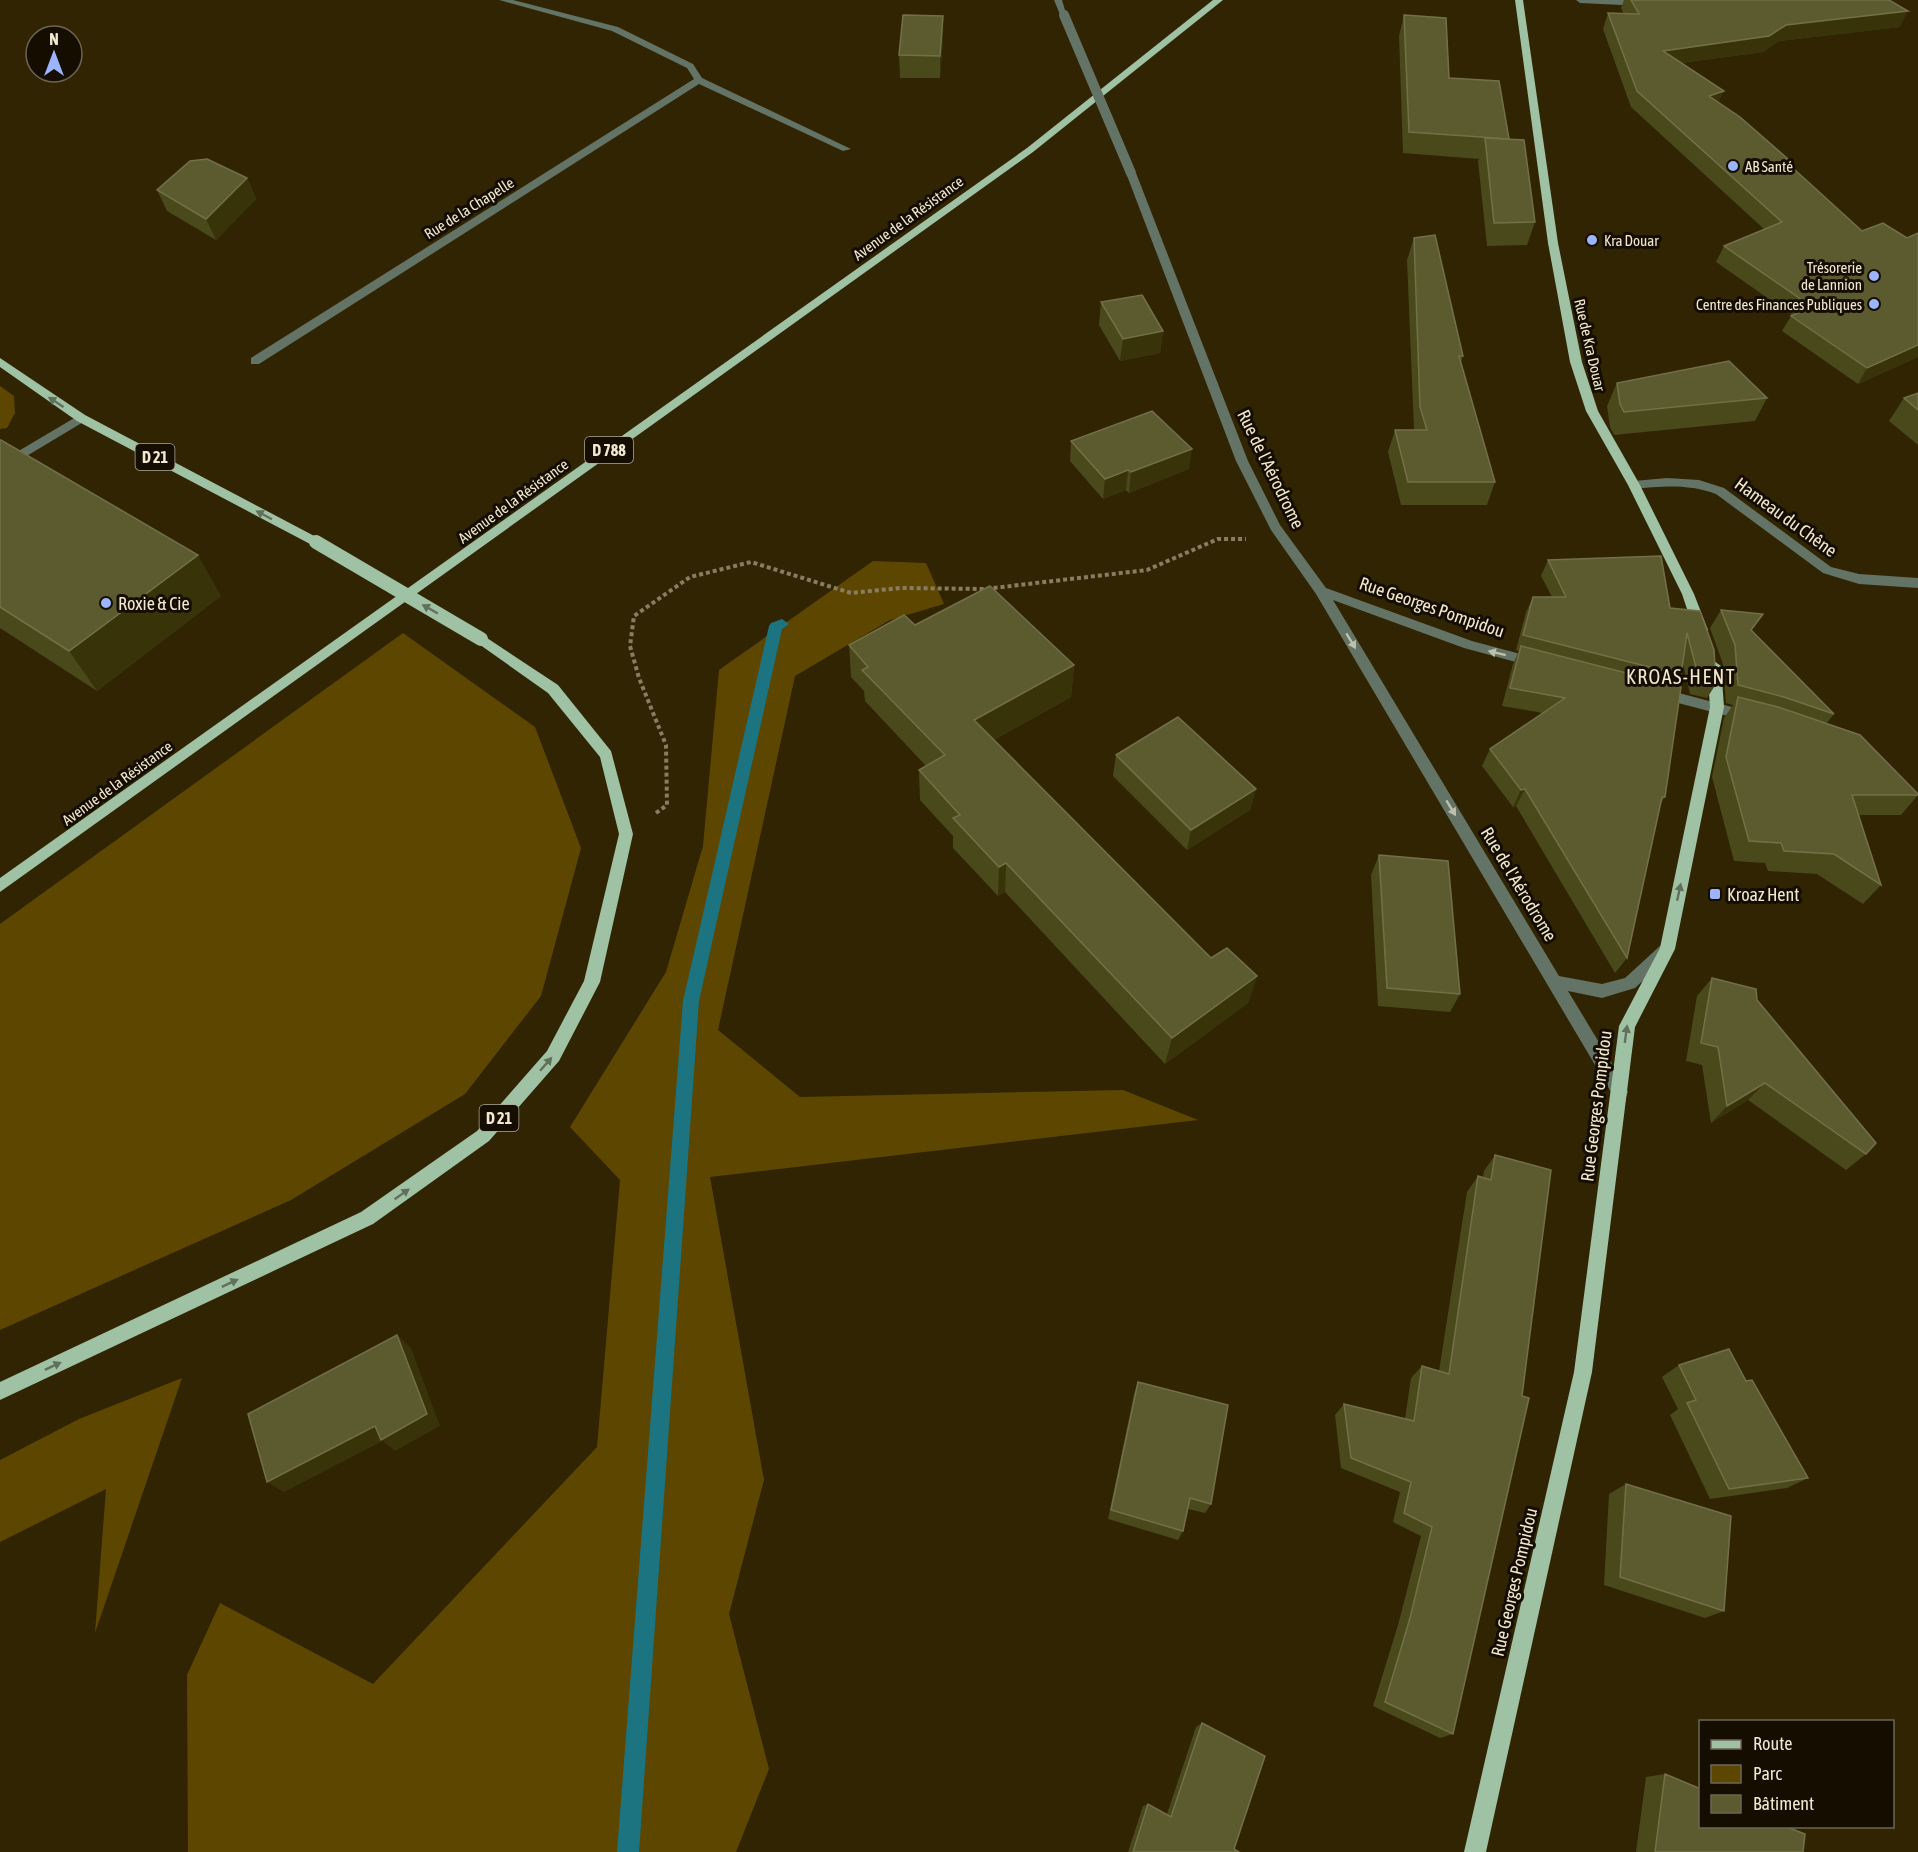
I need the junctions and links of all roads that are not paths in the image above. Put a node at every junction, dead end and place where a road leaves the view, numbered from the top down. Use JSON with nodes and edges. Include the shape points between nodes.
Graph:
{"nodes":[{"id":1,"x":503,"y":0,"type":"edge"},
{"id":2,"x":1058,"y":0,"type":"edge"},
{"id":3,"x":1519,"y":0,"type":"edge"},
{"id":4,"x":1580,"y":0,"type":"edge"},
{"id":5,"x":1216,"y":2,"type":"edge"},
{"id":6,"x":1653,"y":2,"type":"edge"},
{"id":7,"x":699,"y":80,"type":"junction"},
{"id":8,"x":846,"y":149,"type":"dead end"},
{"id":9,"x":255,"y":361,"type":"dead end"},
{"id":10,"x":0,"y":362,"type":"edge"},
{"id":11,"x":81,"y":418,"type":"junction"},
{"id":12,"x":0,"y":468,"type":"edge"},
{"id":13,"x":1634,"y":484,"type":"junction"},
{"id":14,"x":1918,"y":583,"type":"edge"},
{"id":15,"x":1321,"y":591,"type":"junction"},
{"id":16,"x":1548,"y":665,"type":"edge"},
{"id":17,"x":1649,"y":690,"type":"edge"},
{"id":18,"x":1717,"y":707,"type":"junction"},
{"id":19,"x":1756,"y":718,"type":"edge"},
{"id":20,"x":0,"y":886,"type":"edge"},
{"id":21,"x":1667,"y":949,"type":"junction"},
{"id":22,"x":1554,"y":982,"type":"junction"},
{"id":23,"x":1620,"y":1092,"type":"junction"},
{"id":24,"x":0,"y":1391,"type":"edge"},
{"id":25,"x":1475,"y":1852,"type":"edge"}],
"edges":[{"from":1,"to":7,"type":"street","via":[[615,28],[690,66]]},
{"from":2,"to":15,"type":"street","name":"Rue de l'Aérodrome","bridge":true,"via":[[1131,173],[1242,461],[1282,540]]},
{"from":3,"to":13,"type":"main road","name":"Rue de Kra Douar","via":[[1553,243],[1576,362],[1592,411]]},
{"from":4,"to":6,"type":"street"},
{"from":5,"to":20,"type":"main road","name":"Avenue de la Résistance","number":"D 788","via":[[1030,150]]},
{"from":7,"to":8,"type":"street"},
{"from":7,"to":9,"type":"street","name":"Rue de la Chapelle"},
{"from":11,"to":10,"type":"main road","number":"D 21","one_way":true},
{"from":11,"to":12,"type":"street"},
{"from":24,"to":11,"type":"main road","number":"D 21","one_way":true,"bridge":true,"via":[[367,1218],[483,1136],[553,1056],[592,982],[626,834],[606,754],[553,688],[481,639],[316,542]]},
{"from":13,"to":14,"type":"street","name":"Hameau du Chêne","via":[[1683,481],[1711,487],[1827,570],[1859,579]]},
{"from":13,"to":18,"type":"main road","name":"Rue de Kra Douar","via":[[1688,594],[1714,664]]},
{"from":16,"to":15,"type":"street","name":"Rue Georges Pompidou","one_way":true,"via":[[1468,645]]},
{"from":15,"to":22,"type":"street","name":"Rue de l'Aérodrome","one_way":true},
{"from":17,"to":18,"type":"street"},
{"from":18,"to":19,"type":"street"},
{"from":21,"to":18,"type":"main road","name":"Rue Georges Pompidou","one_way":true},
{"from":21,"to":22,"type":"street","via":[[1630,983],[1602,991]]},
{"from":23,"to":21,"type":"main road","name":"Rue Georges Pompidou","one_way":true,"via":[[1627,1026]]},
{"from":22,"to":23,"type":"street","name":"Rue de l'Aérodrome"},
{"from":23,"to":25,"type":"main road","name":"Rue Georges Pompidou","via":[[1583,1372]]}]}
